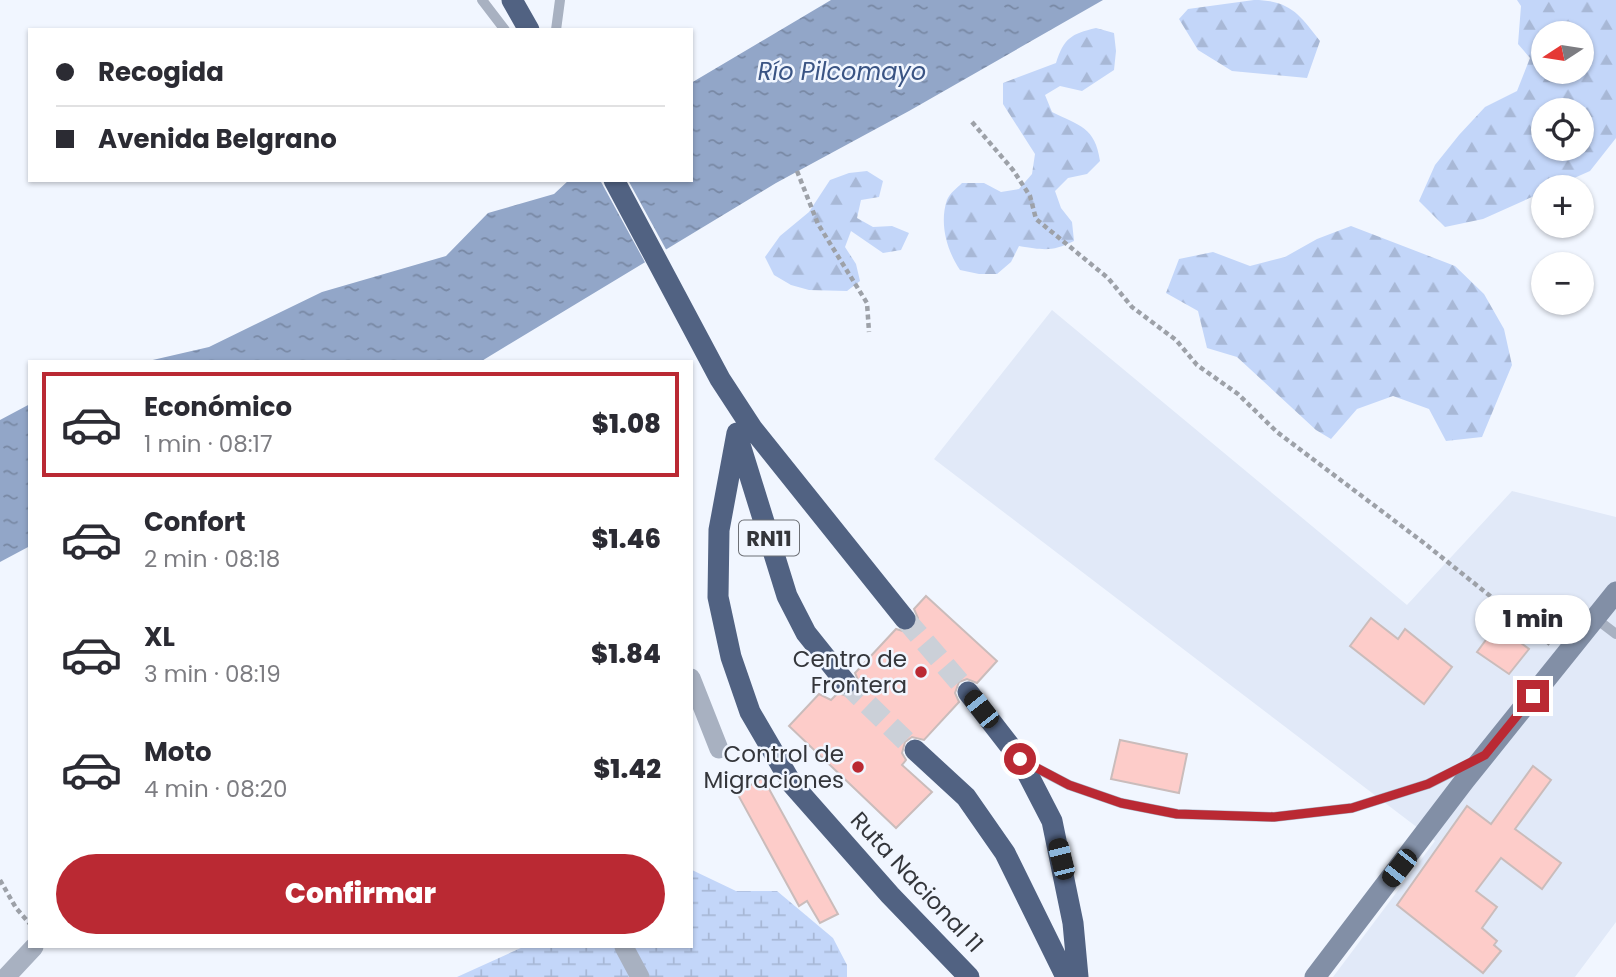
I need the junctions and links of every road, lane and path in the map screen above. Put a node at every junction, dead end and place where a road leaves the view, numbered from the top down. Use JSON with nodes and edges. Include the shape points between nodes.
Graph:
{"nodes":[{"id":1,"x":482,"y":0,"type":"edge"},
{"id":2,"x":512,"y":0,"type":"edge"},
{"id":3,"x":521,"y":0,"type":"edge"},
{"id":4,"x":560,"y":0,"type":"edge"},
{"id":5,"x":503,"y":28,"type":"edge"},
{"id":6,"x":529,"y":28,"type":"edge"},
{"id":7,"x":529,"y":28,"type":"edge"},
{"id":8,"x":556,"y":28,"type":"edge"},
{"id":9,"x":972,"y":122,"type":"dead end"},
{"id":10,"x":797,"y":172,"type":"dead end"},
{"id":11,"x":618,"y":188,"type":"edge"},
{"id":12,"x":869,"y":332,"type":"dead end"},
{"id":13,"x":720,"y":379,"type":"junction"},
{"id":14,"x":737,"y":433,"type":"junction"},
{"id":15,"x":1616,"y":592,"type":"edge"},
{"id":16,"x":1595,"y":618,"type":"junction"},
{"id":17,"x":905,"y":619,"type":"tunnel mouth"},
{"id":18,"x":1616,"y":635,"type":"edge"},
{"id":19,"x":1565,"y":656,"type":"junction"},
{"id":20,"x":846,"y":683,"type":"tunnel mouth"},
{"id":21,"x":693,"y":686,"type":"edge"},
{"id":22,"x":968,"y":692,"type":"tunnel mouth"},
{"id":23,"x":719,"y":749,"type":"dead end"},
{"id":24,"x":915,"y":750,"type":"tunnel mouth"},
{"id":25,"x":1485,"y":755,"type":"junction"},
{"id":26,"x":1020,"y":759,"type":"junction"},
{"id":27,"x":0,"y":880,"type":"edge"},
{"id":28,"x":28,"y":922,"type":"edge"},
{"id":29,"x":33,"y":948,"type":"edge"},
{"id":30,"x":625,"y":948,"type":"edge"},
{"id":31,"x":6,"y":977,"type":"edge"},
{"id":32,"x":640,"y":977,"type":"edge"},
{"id":33,"x":969,"y":977,"type":"edge"},
{"id":34,"x":1066,"y":977,"type":"edge"},
{"id":35,"x":1078,"y":977,"type":"edge"},
{"id":36,"x":1315,"y":977,"type":"edge"}],
"edges":[{"from":1,"to":5,"type":"lane"},
{"from":2,"to":6,"type":"highway"},
{"from":3,"to":7,"type":"highway"},
{"from":4,"to":8,"type":"lane"},
{"from":9,"to":19,"type":"path","via":[[1013,170],[1030,196],[1036,219],[1108,278],[1132,307],[1176,340],[1197,365],[1238,394],[1277,432]]},
{"from":10,"to":12,"type":"path","via":[[818,224],[867,303]]},
{"from":11,"to":13,"type":"highway","name":"Ruta Nacional 11","number":"RN11"},
{"from":13,"to":14,"type":"highway","name":"Ruta Nacional 11","number":"RN11"},
{"from":13,"to":17,"type":"highway","name":"Ruta Nacional 11","number":"RN11","via":[[752,428]]},
{"from":14,"to":20,"type":"highway","name":"Ruta Nacional 11","number":"RN11","via":[[787,596],[806,633]]},
{"from":14,"to":33,"type":"highway","name":"Ruta Nacional 11","number":"RN11","via":[[719,530],[718,597],[731,657],[750,712],[792,784]]},
{"from":15,"to":16,"type":"street"},
{"from":16,"to":18,"type":"lane"},
{"from":16,"to":19,"type":"street"},
{"from":19,"to":25,"type":"street"},
{"from":21,"to":23,"type":"street"},
{"from":22,"to":26,"type":"highway"},
{"from":24,"to":34,"type":"highway","via":[[966,797],[1005,853]]},
{"from":25,"to":26,"type":"lane","via":[[1428,784],[1352,808],[1274,817],[1177,814],[1121,803],[1069,785]]},
{"from":25,"to":36,"type":"street"},
{"from":26,"to":35,"type":"highway","via":[[1052,821],[1071,912]]},
{"from":27,"to":28,"type":"path"},
{"from":29,"to":31,"type":"street"},
{"from":30,"to":32,"type":"street"}]}
